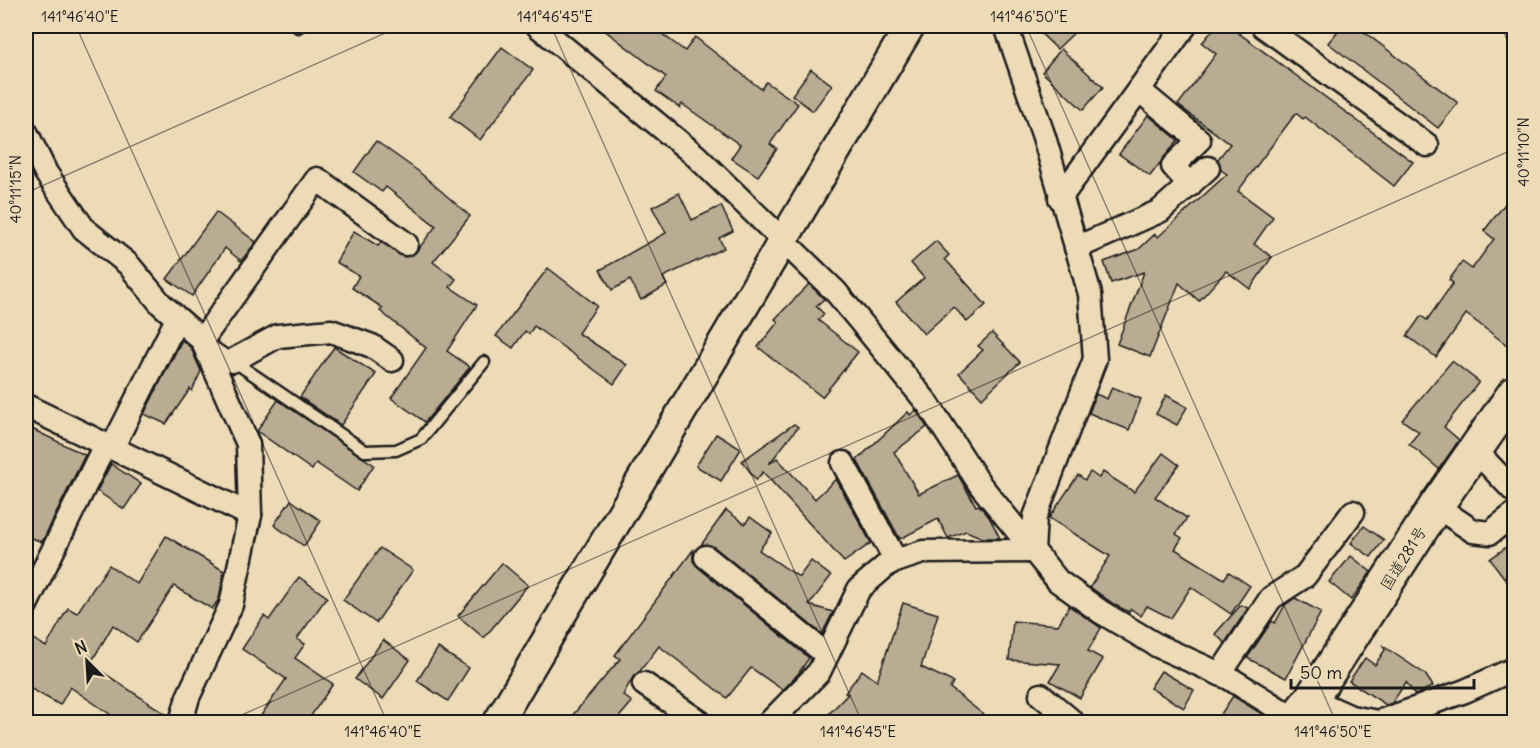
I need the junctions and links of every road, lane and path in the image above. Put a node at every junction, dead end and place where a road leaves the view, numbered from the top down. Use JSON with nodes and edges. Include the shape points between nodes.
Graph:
{"nodes":[{"id":1,"x":538,"y":26,"type":"edge"},
{"id":2,"x":910,"y":26,"type":"edge"},
{"id":3,"x":1006,"y":26,"type":"edge"},
{"id":4,"x":1185,"y":26,"type":"edge"},
{"id":5,"x":1263,"y":26,"type":"edge"},
{"id":6,"x":1138,"y":90,"type":"junction"},
{"id":7,"x":26,"y":132,"type":"edge"},
{"id":8,"x":1427,"y":145,"type":"dead end"},
{"id":9,"x":1209,"y":168,"type":"dead end"},
{"id":10,"x":1190,"y":185,"type":"junction"},
{"id":11,"x":1060,"y":198,"type":"junction"},
{"id":12,"x":783,"y":242,"type":"junction"},
{"id":13,"x":406,"y":244,"type":"dead end"},
{"id":14,"x":1076,"y":248,"type":"junction"},
{"id":15,"x":177,"y":319,"type":"junction"},
{"id":16,"x":202,"y":340,"type":"junction"},
{"id":17,"x":392,"y":360,"type":"dead end"},
{"id":18,"x":232,"y":361,"type":"junction"},
{"id":19,"x":484,"y":362,"type":"dead end"},
{"id":20,"x":1515,"y":394,"type":"edge"},
{"id":21,"x":26,"y":406,"type":"edge"},
{"id":22,"x":109,"y":447,"type":"junction"},
{"id":23,"x":1475,"y":450,"type":"junction"},
{"id":24,"x":843,"y":463,"type":"dead end"},
{"id":25,"x":1515,"y":491,"type":"edge"},
{"id":26,"x":1436,"y":506,"type":"junction"},
{"id":27,"x":1353,"y":512,"type":"dead end"},
{"id":28,"x":1515,"y":514,"type":"edge"},
{"id":29,"x":250,"y":515,"type":"junction"},
{"id":30,"x":1033,"y":551,"type":"junction"},
{"id":31,"x":706,"y":556,"type":"dead end"},
{"id":32,"x":896,"y":561,"type":"junction"},
{"id":33,"x":26,"y":606,"type":"edge"},
{"id":34,"x":827,"y":655,"type":"junction"},
{"id":35,"x":1515,"y":669,"type":"edge"},
{"id":36,"x":1220,"y":674,"type":"junction"},
{"id":37,"x":644,"y":684,"type":"dead end"},
{"id":38,"x":1041,"y":695,"type":"dead end"},
{"id":39,"x":1300,"y":713,"type":"edge"},
{"id":40,"x":181,"y":723,"type":"edge"},
{"id":41,"x":498,"y":723,"type":"edge"},
{"id":42,"x":700,"y":723,"type":"edge"},
{"id":43,"x":770,"y":723,"type":"edge"},
{"id":44,"x":1073,"y":723,"type":"edge"}],
"edges":[{"from":1,"to":12,"type":"street","via":[[695,155]]},
{"from":2,"to":12,"type":"street"},
{"from":3,"to":11,"type":"street","via":[[1044,137]]},
{"from":4,"to":6,"type":"street"},
{"from":5,"to":8,"type":"street"},
{"from":6,"to":10,"type":"street","via":[[1198,140],[1173,166]]},
{"from":6,"to":11,"type":"street"},
{"from":7,"to":15,"type":"street","via":[[46,173],[84,229],[128,264]]},
{"from":9,"to":10,"type":"street"},
{"from":10,"to":14,"type":"street","via":[[1160,211]]},
{"from":11,"to":14,"type":"street"},
{"from":12,"to":30,"type":"street","via":[[836,292],[928,404],[981,486]]},
{"from":12,"to":41,"type":"street"},
{"from":13,"to":16,"type":"street","via":[[317,179]]},
{"from":14,"to":30,"type":"street","via":[[1090,294],[1095,359],[1035,517]]},
{"from":15,"to":16,"type":"street"},
{"from":15,"to":22,"type":"street"},
{"from":16,"to":18,"type":"lane"},
{"from":16,"to":29,"type":"street","via":[[248,444]]},
{"from":17,"to":18,"type":"street","via":[[372,346],[331,331],[278,336]]},
{"from":18,"to":19,"type":"lane","via":[[364,452],[396,450],[421,439]]},
{"from":20,"to":23,"type":"highway","name":"国道281号"},
{"from":21,"to":22,"type":"street"},
{"from":22,"to":29,"type":"street"},
{"from":22,"to":33,"type":"street"},
{"from":23,"to":25,"type":"street"},
{"from":23,"to":26,"type":"highway","name":"国道281号"},
{"from":24,"to":32,"type":"street"},
{"from":26,"to":28,"type":"street","via":[[1473,531],[1490,533]]},
{"from":26,"to":39,"type":"highway","name":"国道281号"},
{"from":27,"to":36,"type":"street","via":[[1305,576],[1271,598]]},
{"from":29,"to":40,"type":"street","via":[[231,605],[188,698]]},
{"from":30,"to":32,"type":"street","via":[[923,552]]},
{"from":30,"to":36,"type":"street","via":[[1058,581],[1101,612],[1158,646]]},
{"from":31,"to":34,"type":"street"},
{"from":32,"to":34,"type":"street","via":[[859,589]]},
{"from":34,"to":43,"type":"street","via":[[819,672]]},
{"from":35,"to":39,"type":"street","via":[[1378,722]]},
{"from":36,"to":39,"type":"street"},
{"from":37,"to":42,"type":"street"},
{"from":38,"to":44,"type":"street"}]}
